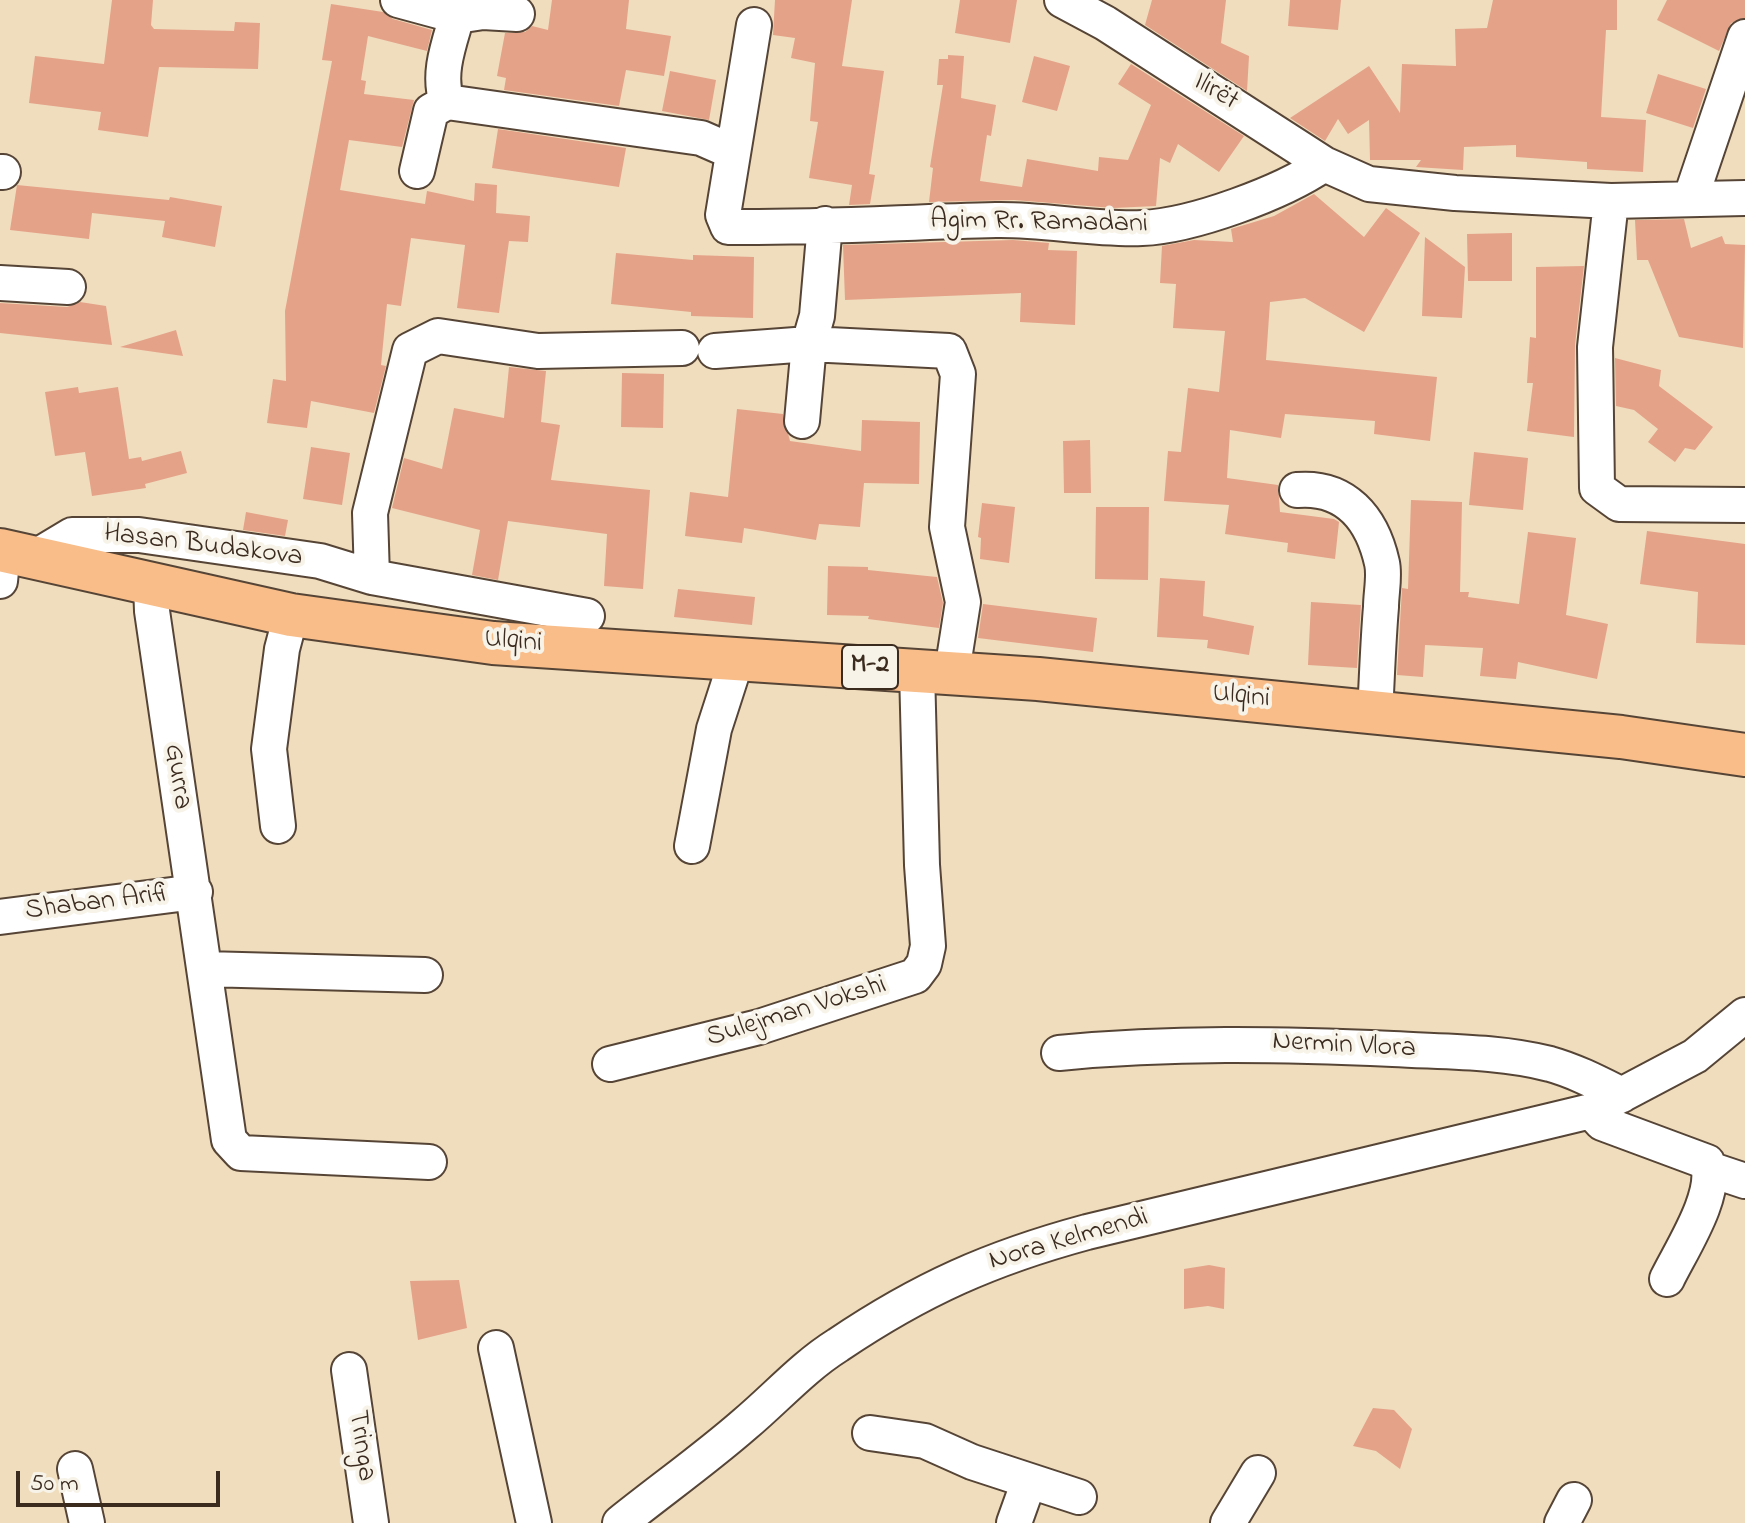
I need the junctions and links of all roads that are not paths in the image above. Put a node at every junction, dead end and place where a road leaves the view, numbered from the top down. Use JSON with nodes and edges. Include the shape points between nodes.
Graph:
{"nodes":[{"id":1,"x":398,"y":0,"type":"edge"},
{"id":2,"x":1062,"y":0,"type":"edge"},
{"id":3,"x":1108,"y":11,"type":"edge"},
{"id":4,"x":517,"y":14,"type":"dead end"},
{"id":5,"x":457,"y":16,"type":"junction"},
{"id":6,"x":754,"y":25,"type":"dead end"},
{"id":7,"x":1745,"y":37,"type":"edge"},
{"id":8,"x":447,"y":102,"type":"junction"},
{"id":9,"x":733,"y":152,"type":"junction"},
{"id":10,"x":1324,"y":164,"type":"junction"},
{"id":11,"x":417,"y":171,"type":"dead end"},
{"id":12,"x":1691,"y":197,"type":"junction"},
{"id":13,"x":1745,"y":198,"type":"edge"},
{"id":14,"x":1611,"y":201,"type":"junction"},
{"id":15,"x":825,"y":224,"type":"junction"},
{"id":16,"x":0,"y":283,"type":"edge"},
{"id":17,"x":68,"y":287,"type":"dead end"},
{"id":18,"x":809,"y":344,"type":"junction"},
{"id":19,"x":802,"y":421,"type":"dead end"},
{"id":20,"x":1297,"y":490,"type":"dead end"},
{"id":21,"x":1745,"y":505,"type":"edge"},
{"id":22,"x":12,"y":560,"type":"edge"},
{"id":23,"x":372,"y":577,"type":"junction"},
{"id":24,"x":151,"y":585,"type":"junction"},
{"id":25,"x":291,"y":615,"type":"junction"},
{"id":26,"x":587,"y":616,"type":"dead end"},
{"id":27,"x":736,"y":661,"type":"junction"},
{"id":28,"x":935,"y":671,"type":"junction"},
{"id":29,"x":1375,"y":713,"type":"junction"},
{"id":30,"x":1745,"y":755,"type":"edge"},
{"id":31,"x":278,"y":826,"type":"dead end"},
{"id":32,"x":692,"y":846,"type":"dead end"},
{"id":33,"x":195,"y":892,"type":"junction"},
{"id":34,"x":0,"y":917,"type":"edge"},
{"id":35,"x":205,"y":969,"type":"junction"},
{"id":36,"x":425,"y":975,"type":"dead end"},
{"id":37,"x":1745,"y":1015,"type":"edge"},
{"id":38,"x":1059,"y":1053,"type":"dead end"},
{"id":39,"x":610,"y":1064,"type":"dead end"},
{"id":40,"x":1622,"y":1095,"type":"junction"},
{"id":41,"x":1591,"y":1111,"type":"junction"},
{"id":42,"x":429,"y":1162,"type":"dead end"},
{"id":43,"x":1709,"y":1169,"type":"junction"},
{"id":44,"x":1745,"y":1181,"type":"edge"},
{"id":45,"x":1667,"y":1279,"type":"dead end"},
{"id":46,"x":496,"y":1348,"type":"dead end"},
{"id":47,"x":349,"y":1370,"type":"dead end"},
{"id":48,"x":870,"y":1433,"type":"dead end"},
{"id":49,"x":75,"y":1469,"type":"dead end"},
{"id":50,"x":1258,"y":1473,"type":"dead end"},
{"id":51,"x":1029,"y":1481,"type":"junction"},
{"id":52,"x":1079,"y":1497,"type":"dead end"},
{"id":53,"x":87,"y":1523,"type":"edge"},
{"id":54,"x":371,"y":1523,"type":"edge"},
{"id":55,"x":534,"y":1523,"type":"edge"},
{"id":56,"x":620,"y":1523,"type":"edge"},
{"id":57,"x":1014,"y":1523,"type":"edge"},
{"id":58,"x":1228,"y":1523,"type":"edge"}],
"edges":[{"from":1,"to":5,"type":"street"},
{"from":2,"to":3,"type":"street","name":"Ilirët"},
{"from":3,"to":10,"type":"street","name":"Ilirët"},
{"from":4,"to":5,"type":"street"},
{"from":5,"to":8,"type":"street","via":[[445,56]]},
{"from":6,"to":9,"type":"street","name":"Agim Rr. Ramadani"},
{"from":7,"to":12,"type":"street"},
{"from":8,"to":9,"type":"street","via":[[701,138]]},
{"from":8,"to":11,"type":"street","via":[[436,106],[426,121]]},
{"from":9,"to":15,"type":"street","name":"Agim Rr. Ramadani","via":[[723,215],[728,227]]},
{"from":10,"to":14,"type":"street","via":[[1369,184],[1399,189]]},
{"from":10,"to":15,"type":"street","name":"Agim Rr. Ramadani","via":[[1266,195],[1167,225],[1007,220]]},
{"from":12,"to":13,"type":"street"},
{"from":12,"to":14,"type":"street"},
{"from":14,"to":21,"type":"street","via":[[1595,347],[1597,488],[1619,504]]},
{"from":15,"to":18,"type":"street","via":[[817,316]]},
{"from":16,"to":17,"type":"street"},
{"from":18,"to":19,"type":"street"},
{"from":18,"to":23,"type":"street","via":[[538,351],[438,336],[410,350],[370,513]]},
{"from":18,"to":28,"type":"street","via":[[949,351],[958,374],[947,527],[963,602]]},
{"from":20,"to":29,"type":"street","via":[[1318,488],[1338,495],[1357,508],[1371,530],[1383,565]]},
{"from":22,"to":23,"type":"street","name":"Hasan Budakova","via":[[47,550],[72,535],[139,535],[320,561]]},
{"from":22,"to":24,"type":"main road","name":"Ulqini","number":"M-2"},
{"from":23,"to":26,"type":"street","name":"Hasan Budakova"},
{"from":24,"to":25,"type":"main road","name":"Ulqini","number":"M-2"},
{"from":24,"to":33,"type":"street","name":"Gurra"},
{"from":25,"to":27,"type":"main road","name":"Ulqini","number":"M-2","via":[[493,643]]},
{"from":25,"to":31,"type":"street","via":[[269,749]]},
{"from":27,"to":28,"type":"main road","name":"Ulqini","number":"M-2"},
{"from":27,"to":32,"type":"street","via":[[714,729]]},
{"from":28,"to":29,"type":"main road","name":"Ulqini","number":"M-2"},
{"from":28,"to":39,"type":"street","name":"Sulejman Vokshi","via":[[922,865],[928,946],[915,976],[773,1023]]},
{"from":29,"to":30,"type":"main road","name":"Ulqini","number":"M-2"},
{"from":33,"to":34,"type":"street","name":"Shaban Arifi"},
{"from":33,"to":35,"type":"street","name":"Gurra"},
{"from":35,"to":36,"type":"street"},
{"from":35,"to":42,"type":"street","name":"Gurra","via":[[229,1140],[241,1153]]},
{"from":37,"to":40,"type":"street","name":"Nora Kelmendi","via":[[1695,1056]]},
{"from":38,"to":40,"type":"street","name":"Nermin Vlora","via":[[1255,1042],[1460,1052],[1549,1064]]},
{"from":40,"to":41,"type":"street","name":"Nora Kelmendi"},
{"from":41,"to":43,"type":"street","via":[[1602,1123],[1685,1152],[1707,1162]]},
{"from":41,"to":56,"type":"street","name":"Nora Kelmendi","via":[[1087,1232],[975,1267],[835,1346]]},
{"from":43,"to":44,"type":"street"},
{"from":43,"to":45,"type":"street","via":[[1705,1200]]},
{"from":46,"to":55,"type":"street"},
{"from":47,"to":54,"type":"street","name":"Tringa"},
{"from":48,"to":51,"type":"street","via":[[925,1441]]},
{"from":49,"to":53,"type":"street"},
{"from":50,"to":58,"type":"street"},
{"from":51,"to":52,"type":"street"},
{"from":51,"to":57,"type":"street"}]}
